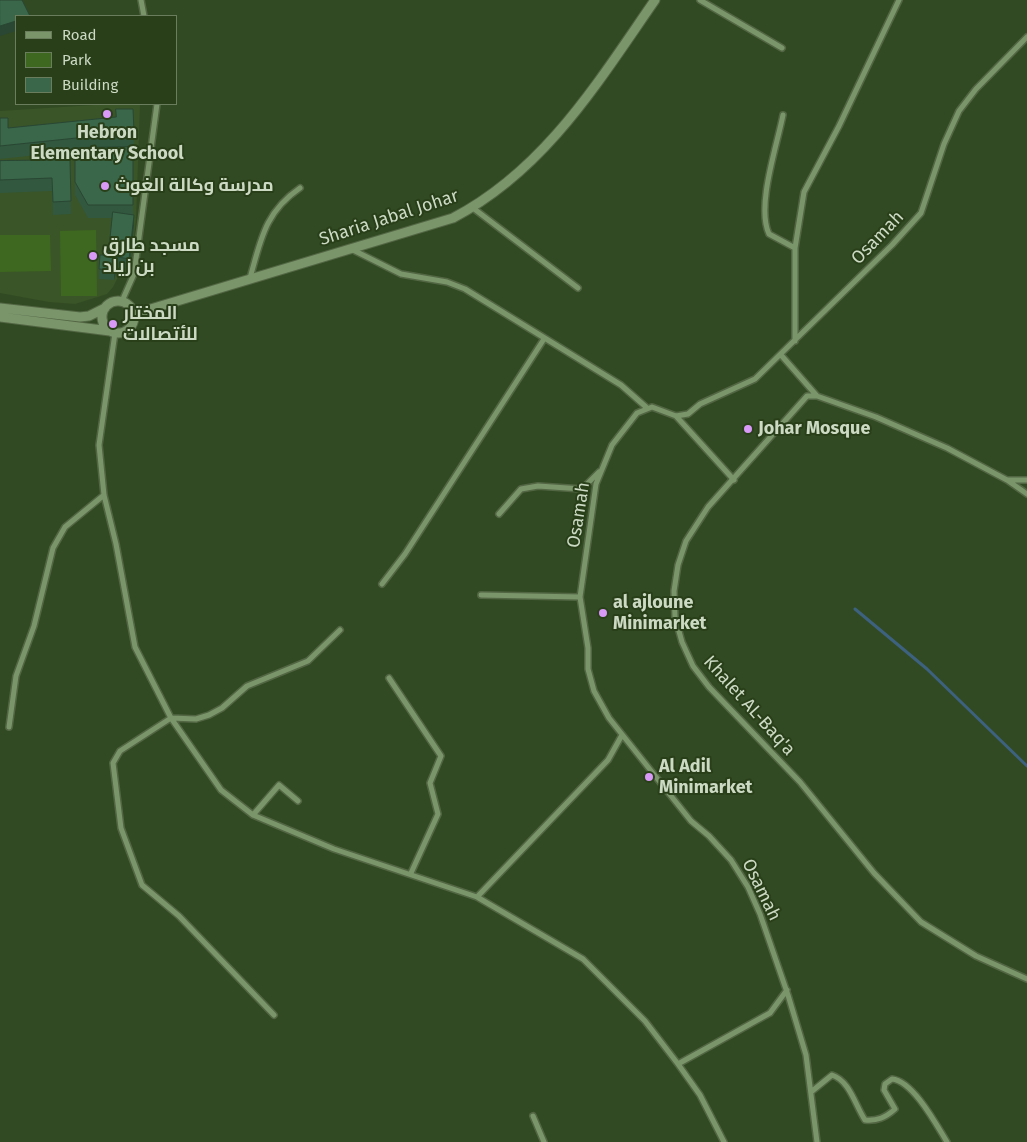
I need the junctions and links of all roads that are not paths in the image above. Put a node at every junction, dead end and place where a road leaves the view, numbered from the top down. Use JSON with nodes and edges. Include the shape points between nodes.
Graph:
{"nodes":[{"id":1,"x":141,"y":0,"type":"edge"},
{"id":2,"x":655,"y":0,"type":"edge"},
{"id":3,"x":700,"y":0,"type":"edge"},
{"id":4,"x":899,"y":0,"type":"edge"},
{"id":5,"x":144,"y":15,"type":"edge"},
{"id":6,"x":1027,"y":37,"type":"edge"},
{"id":7,"x":782,"y":48,"type":"dead end"},
{"id":8,"x":157,"y":105,"type":"edge"},
{"id":9,"x":783,"y":115,"type":"dead end"},
{"id":10,"x":300,"y":188,"type":"dead end"},
{"id":11,"x":473,"y":208,"type":"junction"},
{"id":12,"x":795,"y":248,"type":"junction"},
{"id":13,"x":351,"y":249,"type":"junction"},
{"id":14,"x":250,"y":278,"type":"junction"},
{"id":15,"x":578,"y":288,"type":"dead end"},
{"id":16,"x":122,"y":301,"type":"junction"},
{"id":17,"x":0,"y":308,"type":"edge"},
{"id":18,"x":105,"y":308,"type":"junction"},
{"id":19,"x":134,"y":314,"type":"junction"},
{"id":20,"x":0,"y":317,"type":"edge"},
{"id":21,"x":112,"y":332,"type":"junction"},
{"id":22,"x":544,"y":339,"type":"junction"},
{"id":23,"x":795,"y":342,"type":"junction"},
{"id":24,"x":781,"y":355,"type":"junction"},
{"id":25,"x":817,"y":396,"type":"junction"},
{"id":26,"x":646,"y":407,"type":"junction"},
{"id":27,"x":676,"y":416,"type":"junction"},
{"id":28,"x":600,"y":472,"type":"junction"},
{"id":29,"x":734,"y":480,"type":"junction"},
{"id":30,"x":1007,"y":480,"type":"junction"},
{"id":31,"x":1027,"y":480,"type":"edge"},
{"id":32,"x":104,"y":494,"type":"junction"},
{"id":33,"x":1027,"y":494,"type":"edge"},
{"id":34,"x":499,"y":514,"type":"dead end"},
{"id":35,"x":382,"y":584,"type":"dead end"},
{"id":36,"x":481,"y":595,"type":"dead end"},
{"id":37,"x":580,"y":597,"type":"junction"},
{"id":38,"x":340,"y":630,"type":"dead end"},
{"id":39,"x":389,"y":678,"type":"dead end"},
{"id":40,"x":171,"y":718,"type":"junction"},
{"id":41,"x":9,"y":727,"type":"dead end"},
{"id":42,"x":622,"y":735,"type":"junction"},
{"id":43,"x":298,"y":801,"type":"dead end"},
{"id":44,"x":253,"y":815,"type":"junction"},
{"id":45,"x":411,"y":873,"type":"junction"},
{"id":46,"x":477,"y":897,"type":"junction"},
{"id":47,"x":1027,"y":979,"type":"edge"},
{"id":48,"x":787,"y":990,"type":"junction"},
{"id":49,"x":274,"y":1015,"type":"dead end"},
{"id":50,"x":678,"y":1064,"type":"junction"},
{"id":51,"x":811,"y":1092,"type":"junction"},
{"id":52,"x":533,"y":1116,"type":"dead end"},
{"id":53,"x":544,"y":1142,"type":"edge"},
{"id":54,"x":724,"y":1142,"type":"edge"},
{"id":55,"x":817,"y":1142,"type":"edge"},
{"id":56,"x":947,"y":1142,"type":"edge"}],
"edges":[{"from":1,"to":5,"type":"street"},
{"from":2,"to":11,"type":"street","name":"Sharia Jabal Johar","via":[[558,134],[533,161]]},
{"from":3,"to":7,"type":"street"},
{"from":4,"to":12,"type":"street","via":[[804,192]]},
{"from":6,"to":23,"type":"street","name":"Osamah","via":[[959,111],[944,144],[921,213]]},
{"from":8,"to":16,"type":"street","via":[[134,274]]},
{"from":9,"to":12,"type":"street","via":[[764,220],[769,234]]},
{"from":10,"to":14,"type":"street","via":[[283,199],[266,225]]},
{"from":11,"to":13,"type":"street","name":"Sharia Jabal Johar","via":[[453,218]]},
{"from":11,"to":15,"type":"street"},
{"from":12,"to":23,"type":"street"},
{"from":13,"to":14,"type":"street","name":"Sharia Jabal Johar"},
{"from":13,"to":22,"type":"street","via":[[400,274],[465,288]]},
{"from":14,"to":19,"type":"street","name":"Sharia Jabal Johar"},
{"from":16,"to":18,"type":"street","via":[[112,302]]},
{"from":16,"to":19,"type":"street"},
{"from":17,"to":18,"type":"street","via":[[80,317]]},
{"from":18,"to":21,"type":"street","via":[[102,320]]},
{"from":19,"to":21,"type":"street","via":[[131,327],[124,332]]},
{"from":20,"to":21,"type":"street"},
{"from":21,"to":32,"type":"street","via":[[100,445]]},
{"from":22,"to":26,"type":"street","via":[[621,385]]},
{"from":22,"to":35,"type":"street"},
{"from":23,"to":24,"type":"street","name":"Osamah"},
{"from":24,"to":25,"type":"street"},
{"from":24,"to":27,"type":"street","name":"Osamah","via":[[755,379],[700,404],[692,413]]},
{"from":25,"to":29,"type":"street","name":"Khalet AL-Baq'a","via":[[807,396]]},
{"from":25,"to":30,"type":"street","via":[[947,448]]},
{"from":26,"to":27,"type":"street","via":[[660,408]]},
{"from":26,"to":28,"type":"street","name":"Osamah","via":[[635,414],[619,434]]},
{"from":27,"to":29,"type":"street"},
{"from":28,"to":34,"type":"street","via":[[582,489],[538,486],[521,489]]},
{"from":28,"to":37,"type":"street","name":"Osamah"},
{"from":29,"to":47,"type":"street","name":"Khalet AL-Baq'a","via":[[696,524],[678,565],[675,617],[693,666],[800,782],[874,872],[921,922],[976,956]]},
{"from":30,"to":31,"type":"street"},
{"from":30,"to":33,"type":"street"},
{"from":32,"to":40,"type":"street","via":[[135,647]]},
{"from":32,"to":41,"type":"street","via":[[65,527],[53,548],[34,626],[16,676]]},
{"from":36,"to":37,"type":"street"},
{"from":37,"to":42,"type":"street","name":"Osamah","via":[[588,669],[594,691]]},
{"from":38,"to":40,"type":"street","via":[[308,661],[247,686],[216,712],[196,719]]},
{"from":39,"to":45,"type":"street","via":[[440,756],[430,783],[438,814]]},
{"from":40,"to":44,"type":"street","via":[[221,790]]},
{"from":40,"to":49,"type":"street","via":[[120,750],[113,762],[121,828],[136,873],[147,891],[179,916]]},
{"from":42,"to":46,"type":"street","via":[[608,760]]},
{"from":42,"to":48,"type":"street","name":"Osamah","via":[[691,821],[721,848],[740,873],[758,907]]},
{"from":43,"to":44,"type":"street","via":[[279,785]]},
{"from":44,"to":45,"type":"street","via":[[334,849]]},
{"from":45,"to":46,"type":"street"},
{"from":46,"to":50,"type":"street","via":[[582,959],[645,1021]]},
{"from":48,"to":50,"type":"street","via":[[770,1013]]},
{"from":48,"to":51,"type":"street","name":"Osamah","via":[[806,1055]]},
{"from":50,"to":54,"type":"street","via":[[700,1095]]},
{"from":51,"to":55,"type":"street","name":"Osamah"},
{"from":51,"to":56,"type":"street","via":[[832,1076],[839,1078],[864,1120],[876,1120],[895,1109],[884,1090],[892,1078],[899,1079],[931,1116]]},
{"from":52,"to":53,"type":"street"}]}
